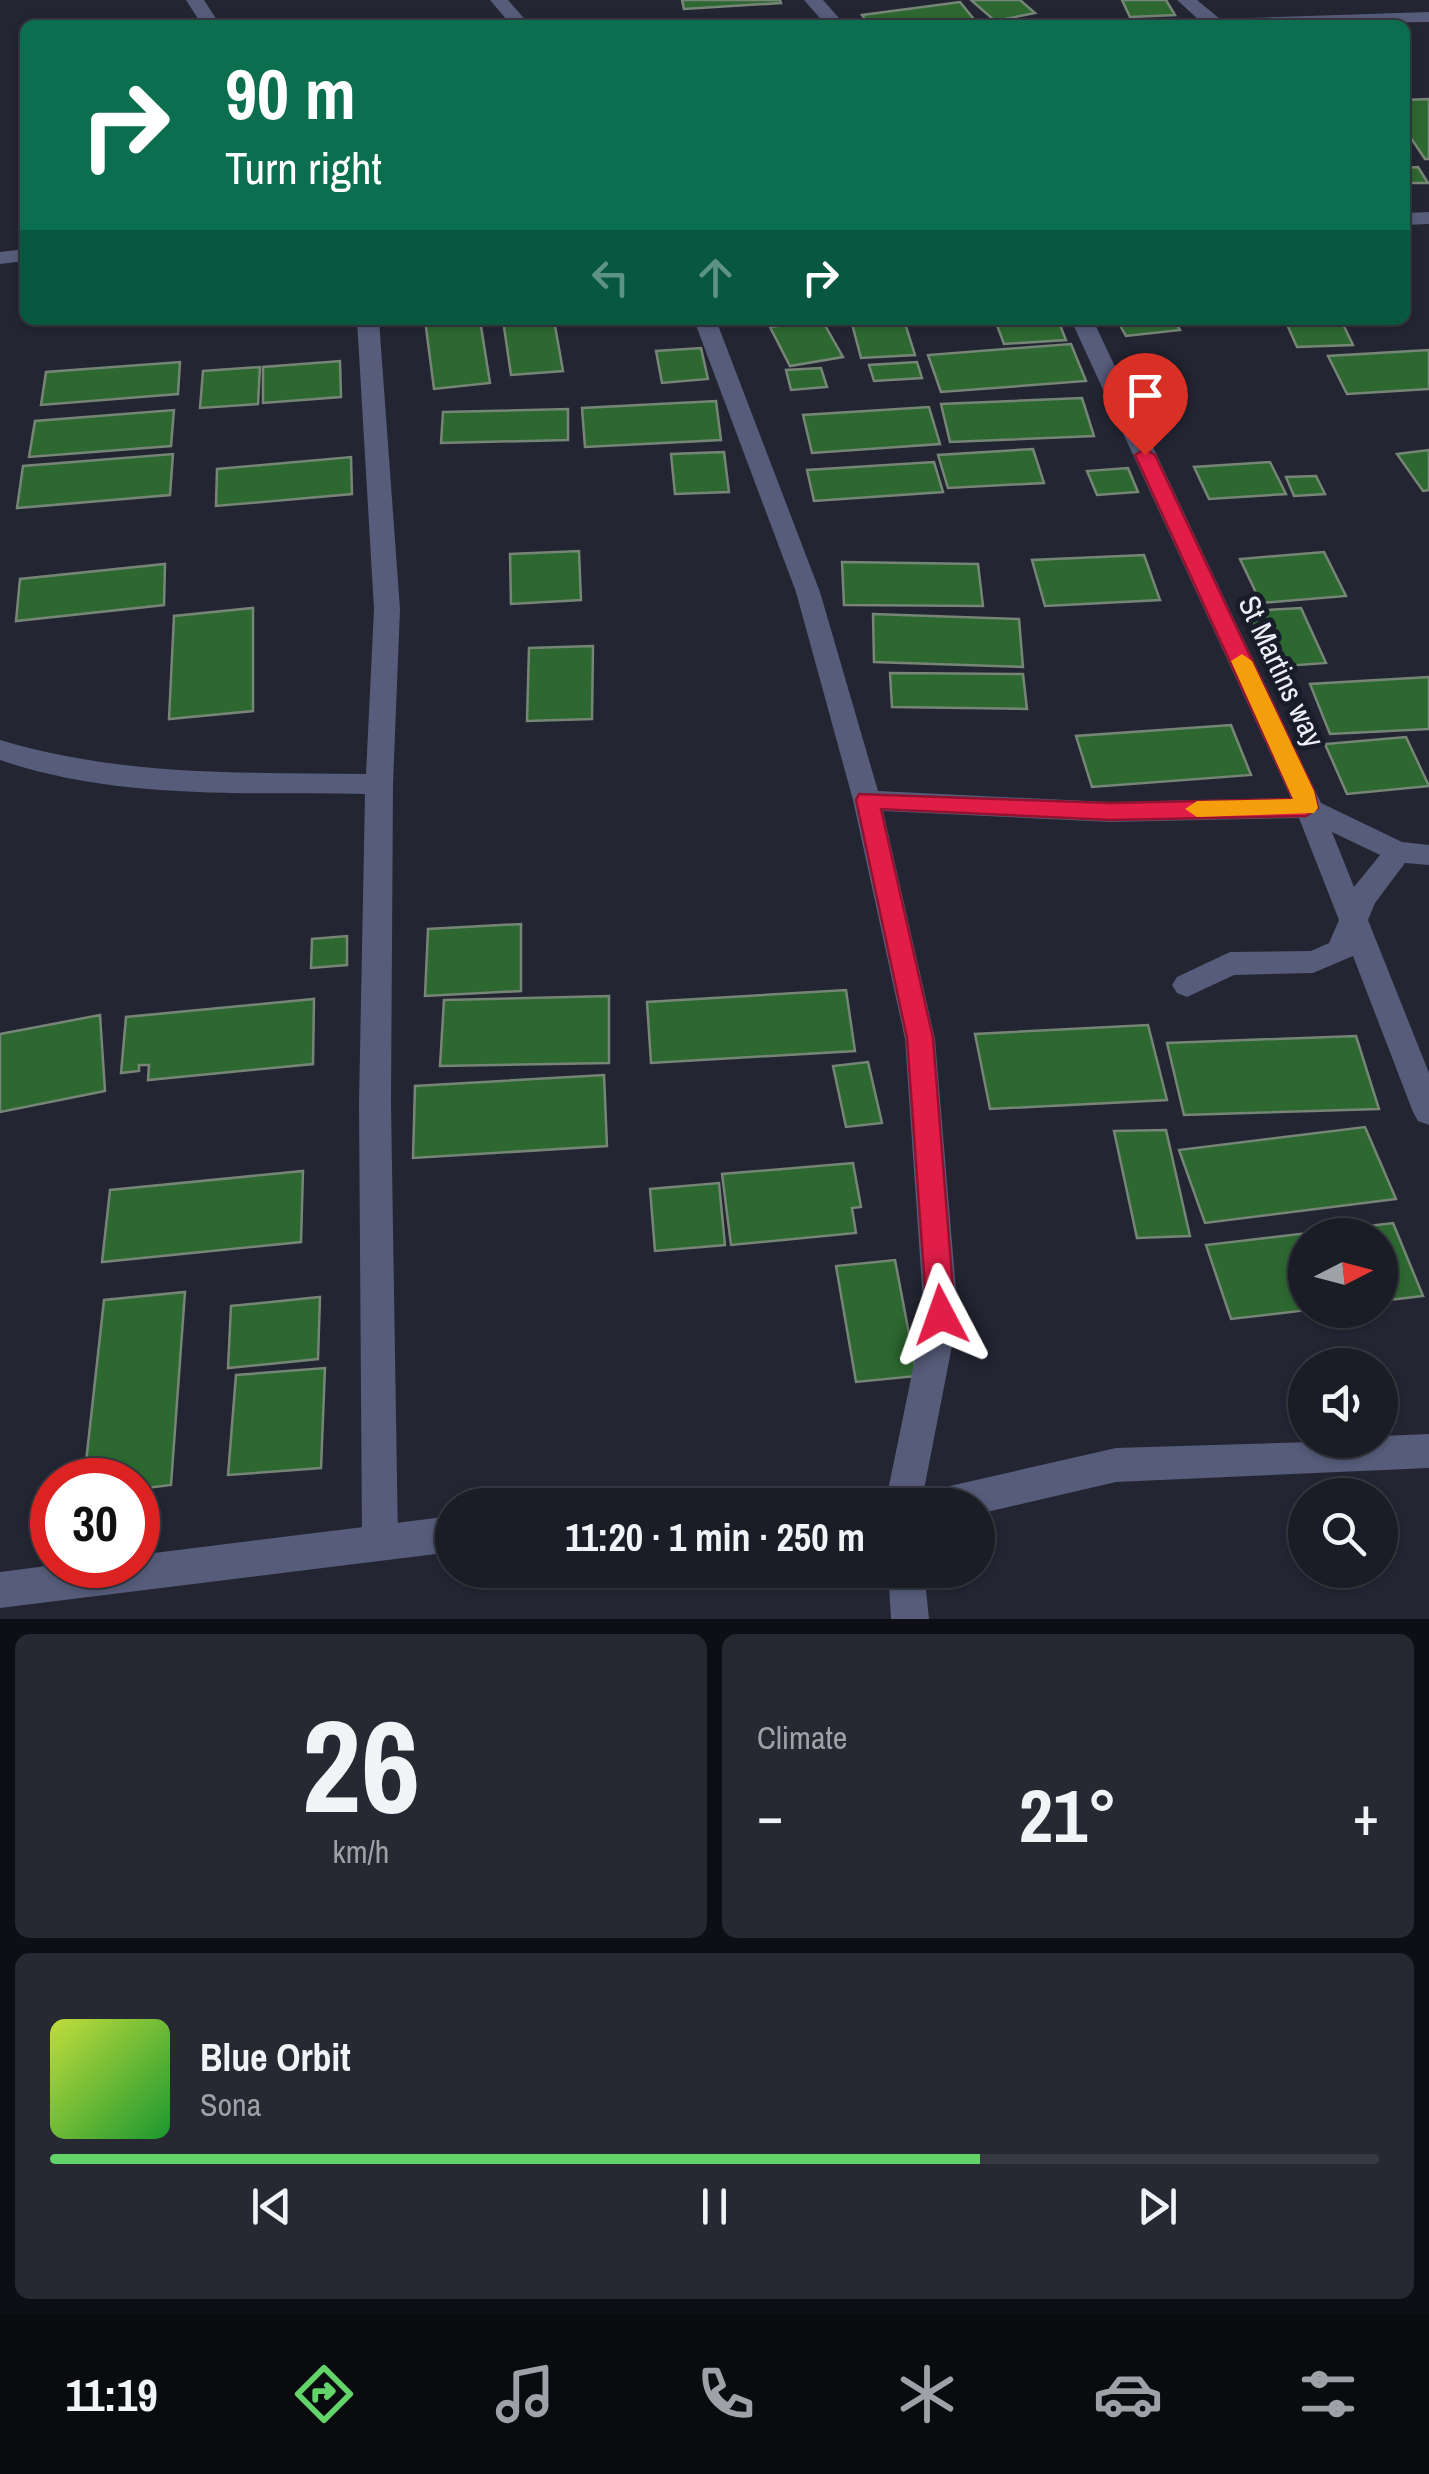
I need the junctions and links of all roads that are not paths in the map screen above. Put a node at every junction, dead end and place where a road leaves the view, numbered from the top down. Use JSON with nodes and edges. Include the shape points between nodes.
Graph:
{"nodes":[{"id":1,"x":498,"y":0,"type":"edge"},
{"id":2,"x":813,"y":0,"type":"edge"},
{"id":3,"x":1186,"y":0,"type":"edge"},
{"id":4,"x":1429,"y":16,"type":"edge"},
{"id":5,"x":517,"y":20,"type":"edge"},
{"id":6,"x":831,"y":20,"type":"edge"},
{"id":7,"x":1203,"y":20,"type":"edge"},
{"id":8,"x":1318,"y":20,"type":"edge"},
{"id":9,"x":368,"y":325,"type":"edge"},
{"id":10,"x":707,"y":325,"type":"edge"},
{"id":11,"x":1084,"y":325,"type":"edge"},
{"id":12,"x":0,"y":750,"type":"edge"},
{"id":13,"x":379,"y":784,"type":"junction"},
{"id":14,"x":868,"y":800,"type":"junction"},
{"id":15,"x":1306,"y":808,"type":"junction"},
{"id":16,"x":1398,"y":852,"type":"junction"},
{"id":17,"x":1429,"y":855,"type":"edge"},
{"id":18,"x":1353,"y":923,"type":"junction"},
{"id":19,"x":1186,"y":986,"type":"dead end"},
{"id":20,"x":1429,"y":1112,"type":"edge"},
{"id":21,"x":1429,"y":1451,"type":"edge"},
{"id":22,"x":906,"y":1488,"type":"edge"},
{"id":23,"x":995,"y":1492,"type":"edge"},
{"id":24,"x":435,"y":1536,"type":"edge"},
{"id":25,"x":380,"y":1541,"type":"junction"},
{"id":26,"x":907,"y":1588,"type":"edge"},
{"id":27,"x":0,"y":1590,"type":"edge"},
{"id":28,"x":910,"y":1619,"type":"edge"}],
"edges":[{"from":1,"to":5,"type":"street"},
{"from":2,"to":6,"type":"street"},
{"from":3,"to":7,"type":"street"},
{"from":4,"to":8,"type":"street"},
{"from":9,"to":13,"type":"street","via":[[388,610]]},
{"from":10,"to":14,"type":"street","via":[[808,592]]},
{"from":11,"to":15,"type":"street","name":"St Martins way"},
{"from":12,"to":13,"type":"street","via":[[80,772]]},
{"from":13,"to":25,"type":"street"},
{"from":14,"to":15,"type":"street","via":[[1110,812]]},
{"from":14,"to":22,"type":"street","via":[[920,1038],[941,1315]]},
{"from":15,"to":16,"type":"street"},
{"from":15,"to":18,"type":"street","name":"St Martins way"},
{"from":16,"to":17,"type":"street"},
{"from":16,"to":18,"type":"street","via":[[1362,898]]},
{"from":18,"to":19,"type":"street","via":[[1341,952],[1314,962],[1230,964]]},
{"from":18,"to":20,"type":"street","name":"St Martins way"},
{"from":21,"to":23,"type":"street","via":[[1116,1465]]},
{"from":24,"to":25,"type":"street"},
{"from":25,"to":27,"type":"street"},
{"from":26,"to":28,"type":"street"}]}
